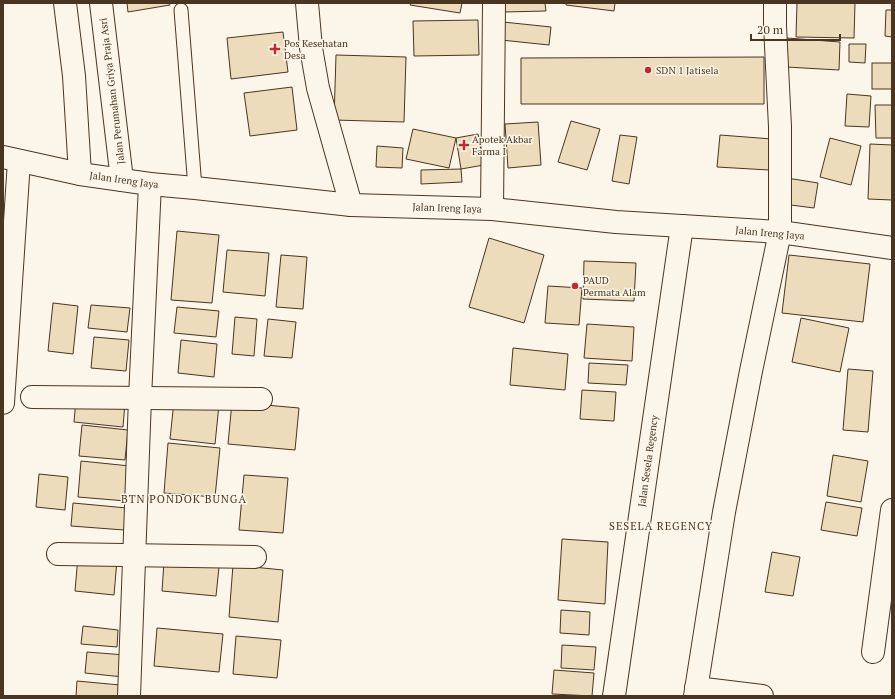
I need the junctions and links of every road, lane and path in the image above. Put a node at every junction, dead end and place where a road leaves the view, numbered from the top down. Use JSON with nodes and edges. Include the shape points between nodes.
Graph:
{"nodes":[{"id":1,"x":65,"y":3,"type":"edge"},
{"id":2,"x":102,"y":3,"type":"edge"},
{"id":3,"x":307,"y":3,"type":"edge"},
{"id":4,"x":494,"y":3,"type":"edge"},
{"id":5,"x":775,"y":3,"type":"edge"},
{"id":6,"x":181,"y":10,"type":"dead end"},
{"id":7,"x":11,"y":159,"type":"edge"},
{"id":8,"x":80,"y":174,"type":"junction"},
{"id":9,"x":122,"y":180,"type":"junction"},
{"id":10,"x":150,"y":184,"type":"junction"},
{"id":11,"x":195,"y":188,"type":"junction"},
{"id":12,"x":351,"y":205,"type":"junction"},
{"id":13,"x":492,"y":209,"type":"junction"},
{"id":14,"x":682,"y":226,"type":"junction"},
{"id":15,"x":780,"y":232,"type":"junction"},
{"id":16,"x":892,"y":248,"type":"edge"},
{"id":17,"x":32,"y":397,"type":"dead end"},
{"id":18,"x":140,"y":398,"type":"junction"},
{"id":19,"x":261,"y":399,"type":"dead end"},
{"id":20,"x":3,"y":403,"type":"edge"},
{"id":21,"x":892,"y":510,"type":"edge"},
{"id":22,"x":58,"y":554,"type":"dead end"},
{"id":23,"x":135,"y":555,"type":"junction"},
{"id":24,"x":255,"y":557,"type":"dead end"},
{"id":25,"x":873,"y":652,"type":"dead end"},
{"id":26,"x":695,"y":692,"type":"edge"},
{"id":27,"x":129,"y":696,"type":"edge"},
{"id":28,"x":614,"y":696,"type":"edge"},
{"id":29,"x":762,"y":696,"type":"edge"}],
"edges":[{"from":1,"to":8,"type":"street","via":[[74,76]]},
{"from":2,"to":9,"type":"street","name":"Jalan Perumahan Griya Praja Asri"},
{"from":3,"to":12,"type":"street","via":[[318,88]]},
{"from":4,"to":13,"type":"street"},
{"from":5,"to":15,"type":"street","via":[[780,127]]},
{"from":6,"to":11,"type":"lane"},
{"from":7,"to":8,"type":"street","name":"Jalan Ireng Jaya"},
{"from":7,"to":20,"type":"street"},
{"from":8,"to":9,"type":"street","name":"Jalan Ireng Jaya"},
{"from":9,"to":10,"type":"street","name":"Jalan Ireng Jaya"},
{"from":10,"to":11,"type":"street","name":"Jalan Ireng Jaya"},
{"from":10,"to":18,"type":"street"},
{"from":11,"to":12,"type":"street","name":"Jalan Ireng Jaya"},
{"from":12,"to":13,"type":"street","name":"Jalan Ireng Jaya"},
{"from":13,"to":14,"type":"street","name":"Jalan Ireng Jaya"},
{"from":14,"to":15,"type":"street","name":"Jalan Ireng Jaya"},
{"from":14,"to":28,"type":"street","name":"Jalan Sesela Regency"},
{"from":15,"to":16,"type":"street","name":"Jalan Ireng Jaya"},
{"from":15,"to":26,"type":"street","via":[[726,504]]},
{"from":17,"to":18,"type":"street"},
{"from":18,"to":19,"type":"street"},
{"from":18,"to":23,"type":"street"},
{"from":21,"to":25,"type":"street"},
{"from":22,"to":23,"type":"street"},
{"from":23,"to":24,"type":"street"},
{"from":23,"to":27,"type":"street"},
{"from":26,"to":29,"type":"street"}]}
